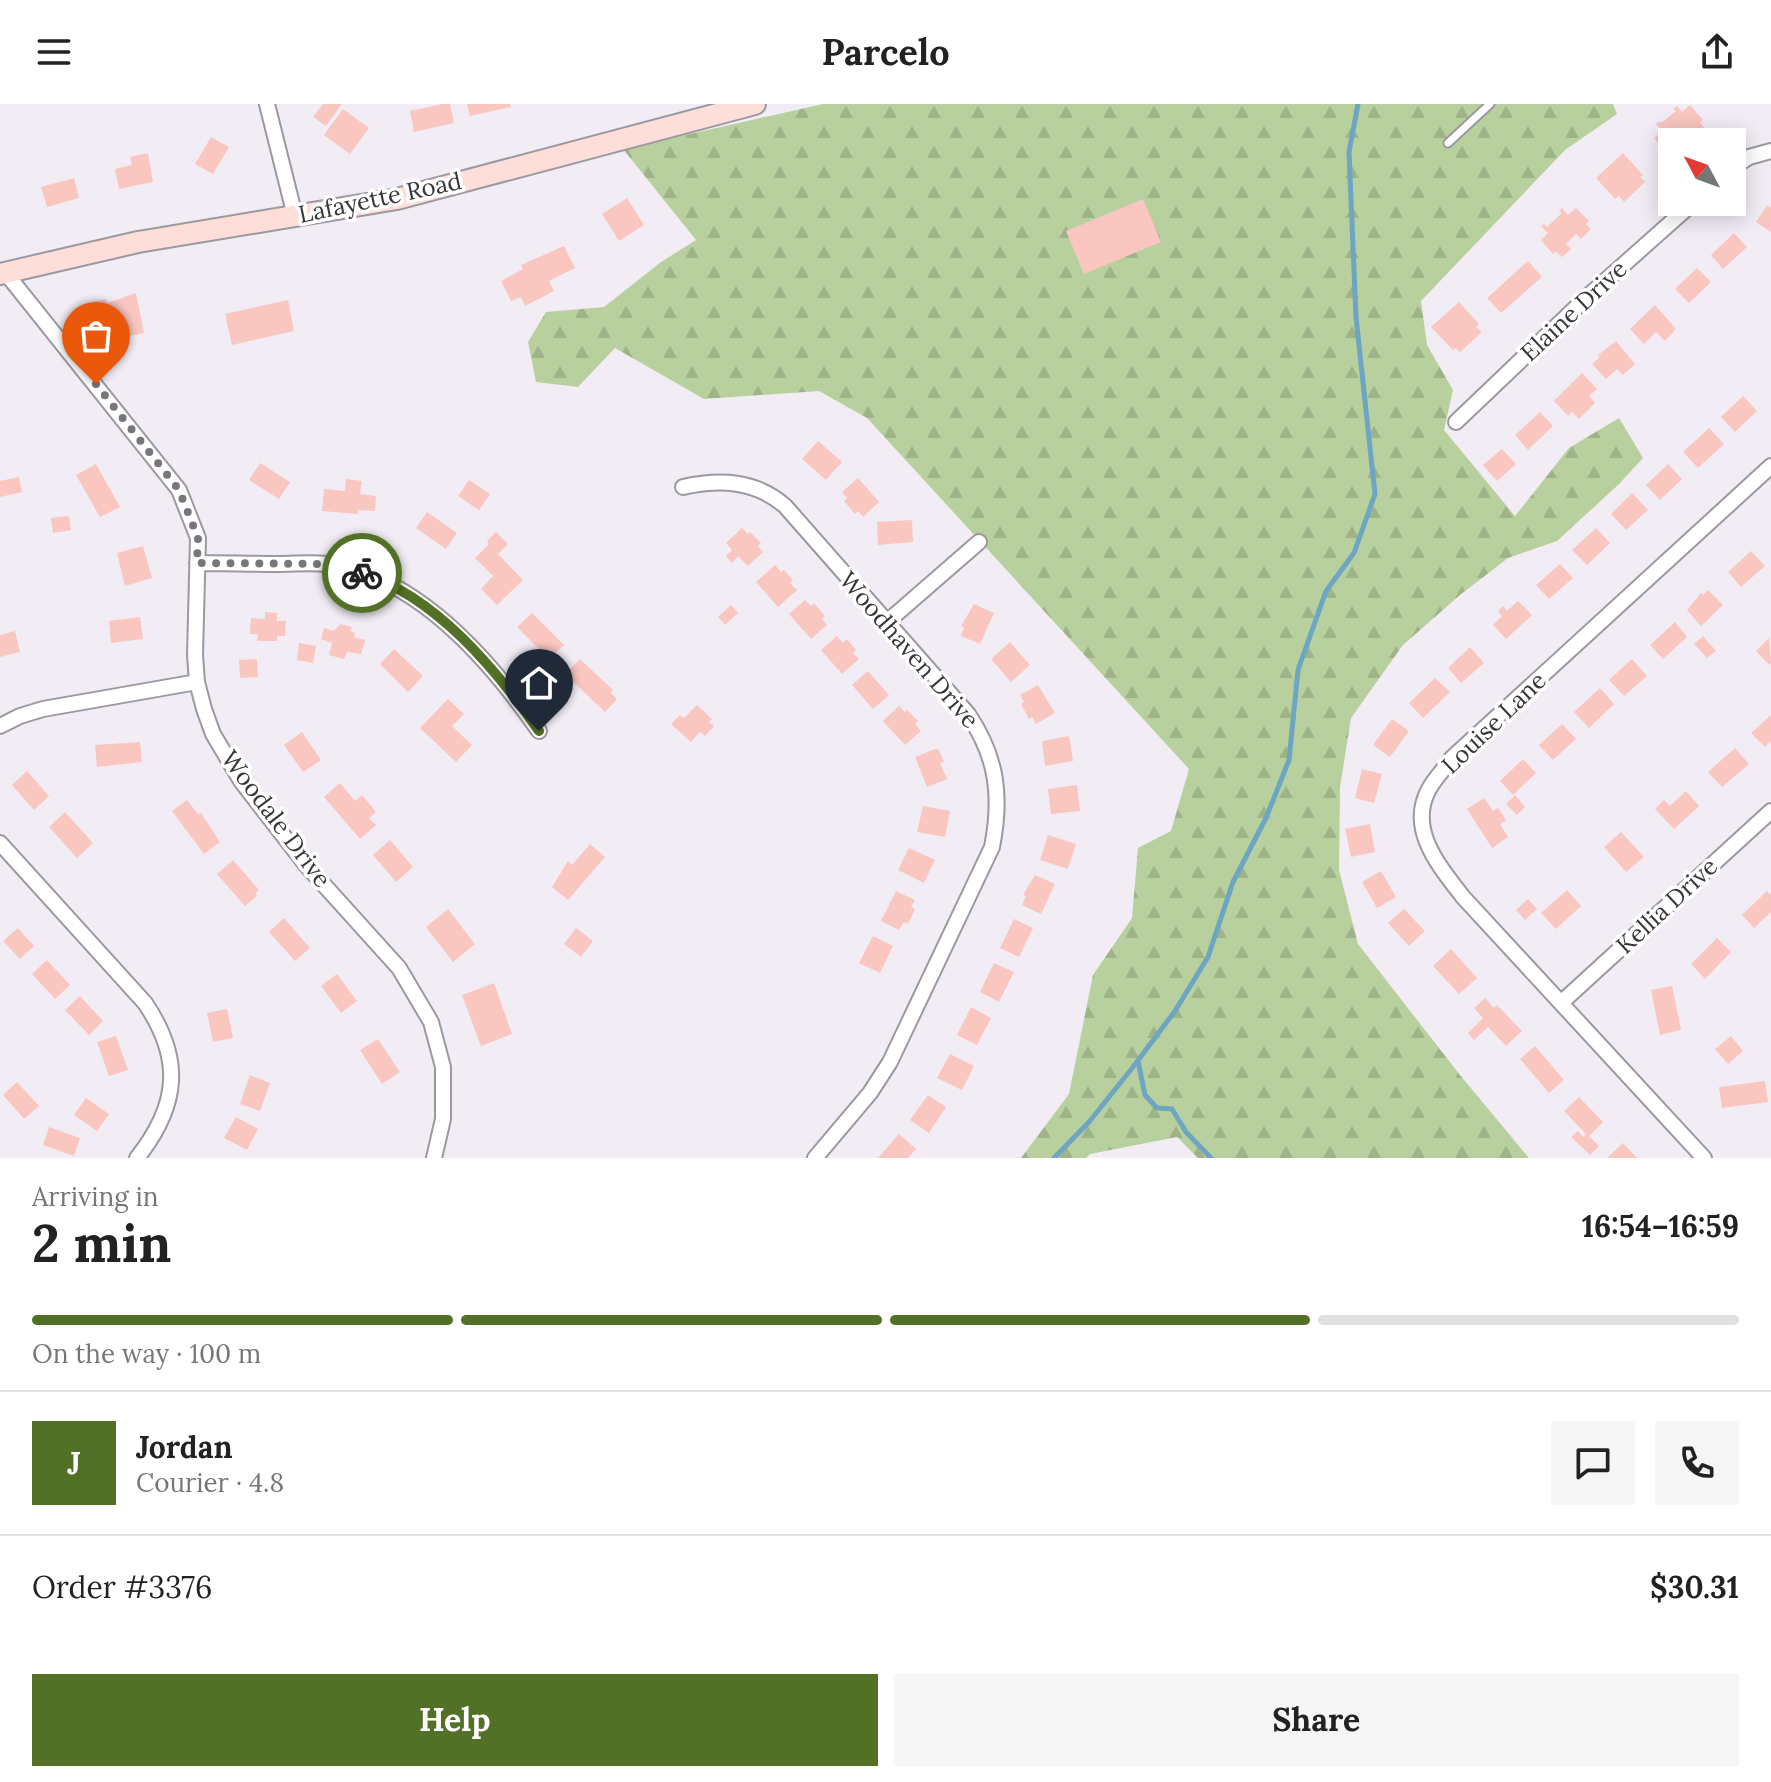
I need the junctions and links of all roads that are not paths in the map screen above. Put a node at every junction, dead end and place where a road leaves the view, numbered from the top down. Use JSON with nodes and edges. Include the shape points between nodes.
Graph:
{"nodes":[{"id":1,"x":267,"y":104,"type":"edge"},
{"id":2,"x":755,"y":104,"type":"edge"},
{"id":3,"x":1490,"y":104,"type":"edge"},
{"id":4,"x":1448,"y":143,"type":"dead end"},
{"id":5,"x":1771,"y":151,"type":"edge"},
{"id":6,"x":1746,"y":159,"type":"edge"},
{"id":7,"x":295,"y":216,"type":"junction"},
{"id":8,"x":1678,"y":216,"type":"edge"},
{"id":9,"x":3,"y":273,"type":"edge"},
{"id":10,"x":1456,"y":422,"type":"dead end"},
{"id":11,"x":1771,"y":466,"type":"edge"},
{"id":12,"x":683,"y":487,"type":"dead end"},
{"id":13,"x":979,"y":542,"type":"dead end"},
{"id":14,"x":197,"y":563,"type":"junction"},
{"id":15,"x":887,"y":622,"type":"junction"},
{"id":16,"x":197,"y":682,"type":"junction"},
{"id":17,"x":0,"y":726,"type":"edge"},
{"id":18,"x":539,"y":731,"type":"dead end"},
{"id":19,"x":1771,"y":811,"type":"edge"},
{"id":20,"x":0,"y":843,"type":"edge"},
{"id":21,"x":1562,"y":1002,"type":"junction"},
{"id":22,"x":137,"y":1158,"type":"edge"},
{"id":23,"x":434,"y":1158,"type":"edge"},
{"id":24,"x":815,"y":1158,"type":"edge"},
{"id":25,"x":1704,"y":1158,"type":"edge"}],
"edges":[{"from":1,"to":7,"type":"street"},
{"from":2,"to":7,"type":"main road","name":"Lafayette Road","via":[[397,199]]},
{"from":3,"to":4,"type":"lane"},
{"from":5,"to":6,"type":"street"},
{"from":7,"to":9,"type":"main road","name":"Lafayette Road","via":[[138,242]]},
{"from":8,"to":10,"type":"street","name":"Elaine Drive"},
{"from":9,"to":14,"type":"street","name":"Woodale Drive","via":[[179,490],[198,538]]},
{"from":11,"to":21,"type":"street","name":"Louise Lane","via":[[1457,754],[1430,788],[1422,817],[1432,856],[1463,897]]},
{"from":12,"to":15,"type":"street","name":"Woodhaven Drive","via":[[734,482],[772,494]]},
{"from":13,"to":15,"type":"street"},
{"from":14,"to":16,"type":"street","name":"Woodale Drive"},
{"from":14,"to":18,"type":"street","via":[[327,564],[381,579],[432,610],[516,698]]},
{"from":15,"to":24,"type":"street","name":"Woodhaven Drive","via":[[982,736],[995,778],[996,826],[992,847],[890,1062]]},
{"from":16,"to":17,"type":"street","via":[[43,709]]},
{"from":16,"to":23,"type":"street","name":"Woodale Drive","via":[[213,734],[241,781],[306,865],[399,968],[431,1022],[443,1067],[443,1119]]},
{"from":19,"to":21,"type":"street","name":"Kellia Drive"},
{"from":20,"to":22,"type":"street","via":[[145,1003],[162,1032],[172,1066],[170,1098]]},
{"from":21,"to":25,"type":"street","name":"Louise Lane"}]}
